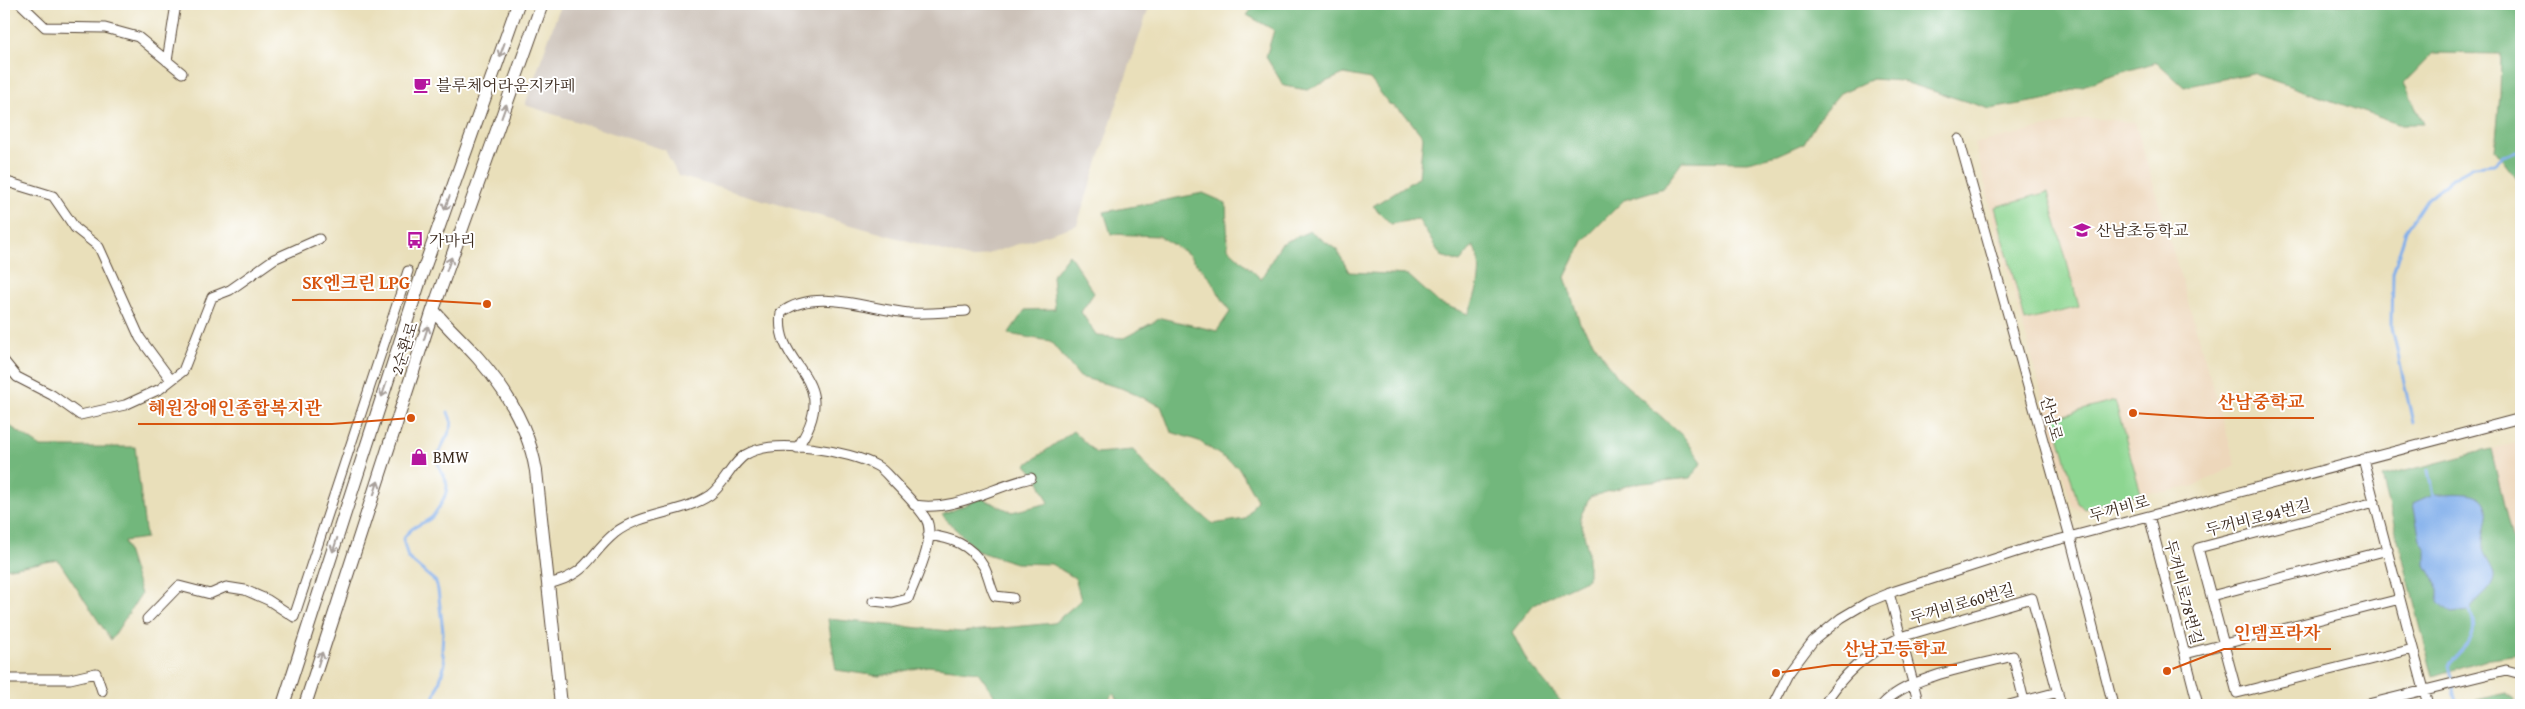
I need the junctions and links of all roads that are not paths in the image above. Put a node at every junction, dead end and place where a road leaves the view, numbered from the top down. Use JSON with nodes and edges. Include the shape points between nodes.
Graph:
{"nodes":[{"id":1,"x":21,"y":4,"type":"edge"},
{"id":2,"x":176,"y":4,"type":"edge"},
{"id":3,"x":518,"y":4,"type":"edge"},
{"id":4,"x":542,"y":4,"type":"edge"},
{"id":5,"x":167,"y":61,"type":"junction"},
{"id":6,"x":182,"y":73,"type":"dead end"},
{"id":7,"x":1959,"y":139,"type":"dead end"},
{"id":8,"x":4,"y":181,"type":"edge"},
{"id":9,"x":319,"y":239,"type":"dead end"},
{"id":10,"x":408,"y":271,"type":"dead end"},
{"id":11,"x":433,"y":310,"type":"junction"},
{"id":12,"x":966,"y":311,"type":"dead end"},
{"id":13,"x":4,"y":361,"type":"edge"},
{"id":14,"x":171,"y":380,"type":"junction"},
{"id":15,"x":2521,"y":418,"type":"edge"},
{"id":16,"x":797,"y":448,"type":"junction"},
{"id":17,"x":2363,"y":459,"type":"junction"},
{"id":18,"x":1031,"y":478,"type":"dead end"},
{"id":19,"x":2375,"y":502,"type":"junction"},
{"id":20,"x":914,"y":505,"type":"junction"},
{"id":21,"x":2149,"y":516,"type":"junction"},
{"id":22,"x":928,"y":535,"type":"junction"},
{"id":23,"x":2070,"y":537,"type":"junction"},
{"id":24,"x":2388,"y":550,"type":"junction"},
{"id":25,"x":548,"y":584,"type":"junction"},
{"id":26,"x":1889,"y":593,"type":"junction"},
{"id":27,"x":2211,"y":596,"type":"junction"},
{"id":28,"x":1013,"y":598,"type":"dead end"},
{"id":29,"x":2400,"y":598,"type":"junction"},
{"id":30,"x":874,"y":601,"type":"dead end"},
{"id":31,"x":147,"y":619,"type":"dead end"},
{"id":32,"x":1900,"y":637,"type":"junction"},
{"id":33,"x":2224,"y":644,"type":"junction"},
{"id":34,"x":2413,"y":649,"type":"junction"},
{"id":35,"x":2185,"y":654,"type":"junction"},
{"id":36,"x":2521,"y":674,"type":"edge"},
{"id":37,"x":4,"y":680,"type":"edge"},
{"id":38,"x":1913,"y":683,"type":"junction"},
{"id":39,"x":2424,"y":690,"type":"junction"},
{"id":40,"x":102,"y":691,"type":"dead end"},
{"id":41,"x":2058,"y":692,"type":"junction"},
{"id":42,"x":2024,"y":703,"type":"edge"},
{"id":43,"x":283,"y":705,"type":"edge"},
{"id":44,"x":305,"y":705,"type":"edge"},
{"id":45,"x":561,"y":705,"type":"edge"},
{"id":46,"x":1773,"y":705,"type":"edge"},
{"id":47,"x":1824,"y":705,"type":"edge"},
{"id":48,"x":1882,"y":705,"type":"edge"},
{"id":49,"x":1919,"y":705,"type":"edge"},
{"id":50,"x":2008,"y":705,"type":"edge"},
{"id":51,"x":2061,"y":705,"type":"edge"},
{"id":52,"x":2114,"y":705,"type":"edge"},
{"id":53,"x":2198,"y":705,"type":"edge"},
{"id":54,"x":2364,"y":705,"type":"edge"},
{"id":55,"x":2428,"y":705,"type":"edge"}],
"edges":[{"from":1,"to":5,"type":"street","via":[[45,27],[105,28],[138,37]]},
{"from":2,"to":5,"type":"street"},
{"from":3,"to":43,"type":"street","name":"2순환로","one_way":true,"via":[[421,277]]},
{"from":11,"to":4,"type":"street","name":"2순환로","one_way":true},
{"from":5,"to":6,"type":"street"},
{"from":7,"to":23,"type":"street","name":"산남로"},
{"from":8,"to":14,"type":"street","via":[[53,196],[75,228],[99,247],[140,338]]},
{"from":9,"to":14,"type":"street","via":[[274,259],[230,290],[212,297],[183,371]]},
{"from":10,"to":31,"type":"street","via":[[294,617],[245,590],[226,587],[210,594],[179,586]]},
{"from":11,"to":25,"type":"street","via":[[479,359],[508,399],[525,431],[536,471]]},
{"from":44,"to":11,"type":"street","name":"2순환로","one_way":true},
{"from":12,"to":16,"type":"street","via":[[907,313],[839,300],[818,301],[788,308],[781,313],[785,340],[815,398],[808,432]]},
{"from":13,"to":14,"type":"street","via":[[17,377],[52,395],[80,415],[125,405],[160,390]]},
{"from":15,"to":17,"type":"street","name":"두꺼비로"},
{"from":16,"to":20,"type":"street","via":[[833,451],[880,468]]},
{"from":16,"to":25,"type":"street","via":[[760,450],[745,455],[710,495],[616,532],[577,574]]},
{"from":17,"to":19,"type":"street"},
{"from":17,"to":21,"type":"street","name":"두꺼비로"},
{"from":18,"to":20,"type":"street","via":[[948,505],[931,508]]},
{"from":19,"to":24,"type":"street"},
{"from":19,"to":27,"type":"street","name":"두꺼비로94번길","via":[[2198,548]]},
{"from":20,"to":22,"type":"street","via":[[927,520]]},
{"from":21,"to":23,"type":"street","name":"두꺼비로"},
{"from":21,"to":35,"type":"street","name":"두꺼비로78번길"},
{"from":22,"to":28,"type":"street","via":[[950,538],[963,544],[984,567],[995,596]]},
{"from":22,"to":30,"type":"street","via":[[925,555],[908,599],[892,603]]},
{"from":23,"to":26,"type":"street","name":"두꺼비로"},
{"from":23,"to":52,"type":"street","name":"산남로"},
{"from":24,"to":27,"type":"street"},
{"from":24,"to":29,"type":"street"},
{"from":25,"to":45,"type":"street"},
{"from":26,"to":32,"type":"street","name":"두꺼비로60번길"},
{"from":26,"to":46,"type":"street","name":"두꺼비로","via":[[1841,618],[1814,641],[1789,673]]},
{"from":27,"to":33,"type":"street","name":"두꺼비로94번길"},
{"from":29,"to":33,"type":"street","name":"두꺼비로78번길"},
{"from":29,"to":34,"type":"street"},
{"from":32,"to":38,"type":"street","name":"두꺼비로60번길"},
{"from":32,"to":41,"type":"street","name":"두꺼비로60번길","via":[[2032,598]]},
{"from":32,"to":47,"type":"street","name":"두꺼비로60번길","via":[[1862,660],[1846,675]]},
{"from":33,"to":34,"type":"street","name":"두꺼비로94번길","via":[[2237,693]]},
{"from":33,"to":35,"type":"street","name":"두꺼비로78번길"},
{"from":34,"to":39,"type":"street"},
{"from":35,"to":53,"type":"street","name":"두꺼비로78번길"},
{"from":36,"to":39,"type":"street","via":[[2506,670]]},
{"from":37,"to":40,"type":"street","via":[[70,680],[96,673]]},
{"from":38,"to":42,"type":"street","via":[[2012,656]]},
{"from":38,"to":48,"type":"street"},
{"from":38,"to":49,"type":"street","name":"두꺼비로60번길"},
{"from":39,"to":54,"type":"street"},
{"from":39,"to":55,"type":"street"},
{"from":41,"to":42,"type":"street"},
{"from":41,"to":51,"type":"street"},
{"from":42,"to":50,"type":"street"}]}
